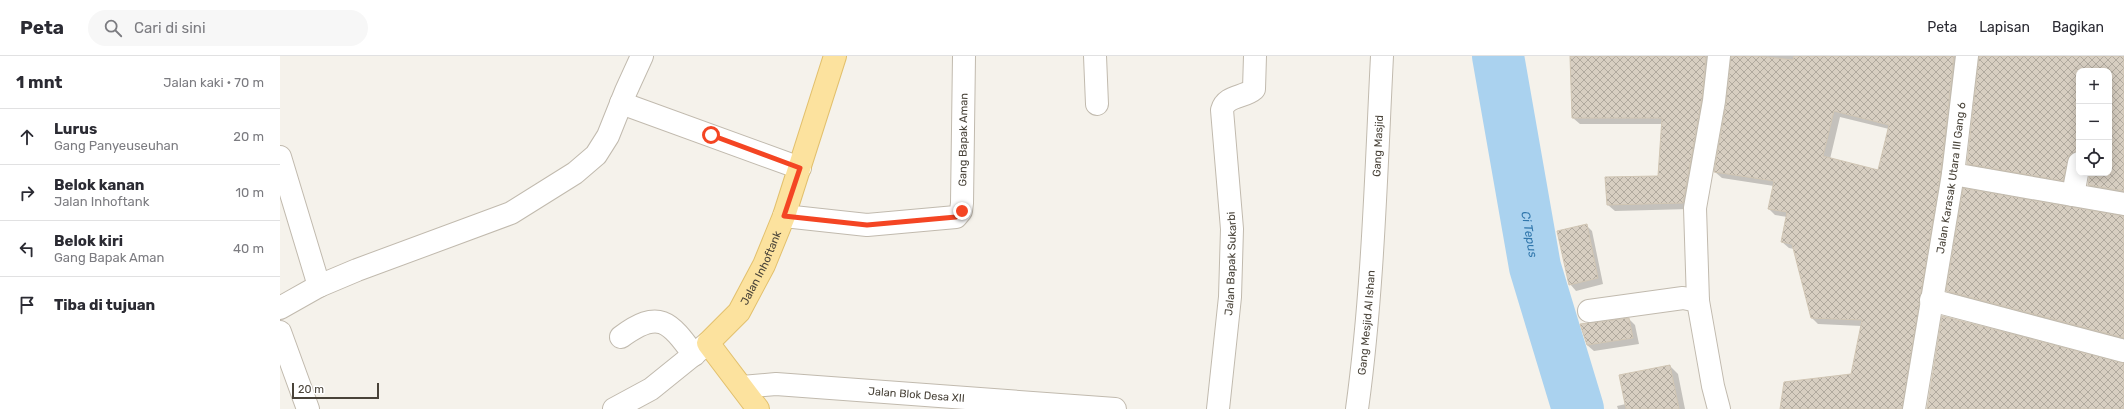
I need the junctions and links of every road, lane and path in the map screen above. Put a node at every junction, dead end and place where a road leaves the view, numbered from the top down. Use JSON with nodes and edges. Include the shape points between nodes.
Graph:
{"nodes":[{"id":1,"x":642,"y":56,"type":"edge"},
{"id":2,"x":835,"y":56,"type":"edge"},
{"id":3,"x":964,"y":56,"type":"edge"},
{"id":4,"x":1095,"y":56,"type":"edge"},
{"id":5,"x":1256,"y":56,"type":"edge"},
{"id":6,"x":1382,"y":56,"type":"edge"},
{"id":7,"x":1719,"y":56,"type":"edge"},
{"id":8,"x":1967,"y":56,"type":"edge"},
{"id":9,"x":621,"y":103,"type":"junction"},
{"id":10,"x":1097,"y":104,"type":"dead end"},
{"id":11,"x":280,"y":157,"type":"edge"},
{"id":12,"x":800,"y":168,"type":"junction"},
{"id":13,"x":1953,"y":174,"type":"junction"},
{"id":14,"x":2077,"y":176,"type":"edge"},
{"id":15,"x":2073,"y":195,"type":"junction"},
{"id":16,"x":2124,"y":204,"type":"edge"},
{"id":17,"x":784,"y":216,"type":"junction"},
{"id":18,"x":1373,"y":237,"type":"joint"},
{"id":19,"x":320,"y":286,"type":"junction"},
{"id":20,"x":1931,"y":300,"type":"junction"},
{"id":21,"x":1698,"y":301,"type":"junction"},
{"id":22,"x":280,"y":308,"type":"edge"},
{"id":23,"x":1589,"y":311,"type":"dead end"},
{"id":24,"x":280,"y":332,"type":"edge"},
{"id":25,"x":621,"y":337,"type":"dead end"},
{"id":26,"x":701,"y":349,"type":"junction"},
{"id":27,"x":2124,"y":351,"type":"edge"},
{"id":28,"x":742,"y":387,"type":"junction"},
{"id":29,"x":1059,"y":407,"type":"edge"},
{"id":30,"x":308,"y":409,"type":"edge"},
{"id":31,"x":614,"y":409,"type":"edge"},
{"id":32,"x":758,"y":409,"type":"edge"},
{"id":33,"x":1115,"y":409,"type":"edge"},
{"id":34,"x":1218,"y":409,"type":"edge"},
{"id":35,"x":1357,"y":409,"type":"edge"},
{"id":36,"x":1719,"y":409,"type":"edge"},
{"id":37,"x":1914,"y":409,"type":"edge"}],
"edges":[{"from":1,"to":9,"type":"street"},
{"from":2,"to":12,"type":"main road","name":"Jalan Inhoftank"},
{"from":3,"to":17,"type":"street","name":"Gang Bapak Aman","via":[[962,211],[956,217],[867,225]]},
{"from":4,"to":10,"type":"street"},
{"from":5,"to":34,"type":"street","name":"Jalan Bapak Sukarbi","via":[[1254,89],[1227,101],[1223,105],[1221,118],[1232,229],[1230,297]]},
{"from":6,"to":18,"type":"street","name":"Gang Masjid"},
{"from":7,"to":21,"type":"street","via":[[1714,101],[1695,208]]},
{"from":8,"to":13,"type":"street","name":"Jalan Karasak Utara III Gang 6"},
{"from":9,"to":12,"type":"street"},
{"from":9,"to":19,"type":"street","via":[[608,136],[596,154],[575,173],[511,212]]},
{"from":11,"to":19,"type":"street"},
{"from":12,"to":17,"type":"main road","name":"Jalan Inhoftank"},
{"from":13,"to":15,"type":"street"},
{"from":13,"to":20,"type":"street","name":"Jalan Karasak Utara III Gang 6"},
{"from":14,"to":15,"type":"street"},
{"from":15,"to":16,"type":"street"},
{"from":17,"to":26,"type":"main road","name":"Jalan Inhoftank","via":[[764,265],[739,312]]},
{"from":18,"to":35,"type":"street","name":"Gang Mesjid Al Ishan","via":[[1364,363]]},
{"from":19,"to":22,"type":"street"},
{"from":20,"to":27,"type":"street"},
{"from":20,"to":37,"type":"street","name":"Jalan Karasak Utara III Gang 6"},
{"from":21,"to":23,"type":"street","via":[[1683,298]]},
{"from":21,"to":36,"type":"street"},
{"from":24,"to":30,"type":"street"},
{"from":25,"to":26,"type":"street","via":[[643,323],[657,321],[672,328]]},
{"from":26,"to":28,"type":"main road"},
{"from":26,"to":31,"type":"street","via":[[651,389]]},
{"from":28,"to":29,"type":"street","name":"Jalan Blok Desa XII","via":[[776,384]]},
{"from":28,"to":32,"type":"main road"},
{"from":29,"to":33,"type":"street","name":"Jalan Blok Desa XII"}]}
